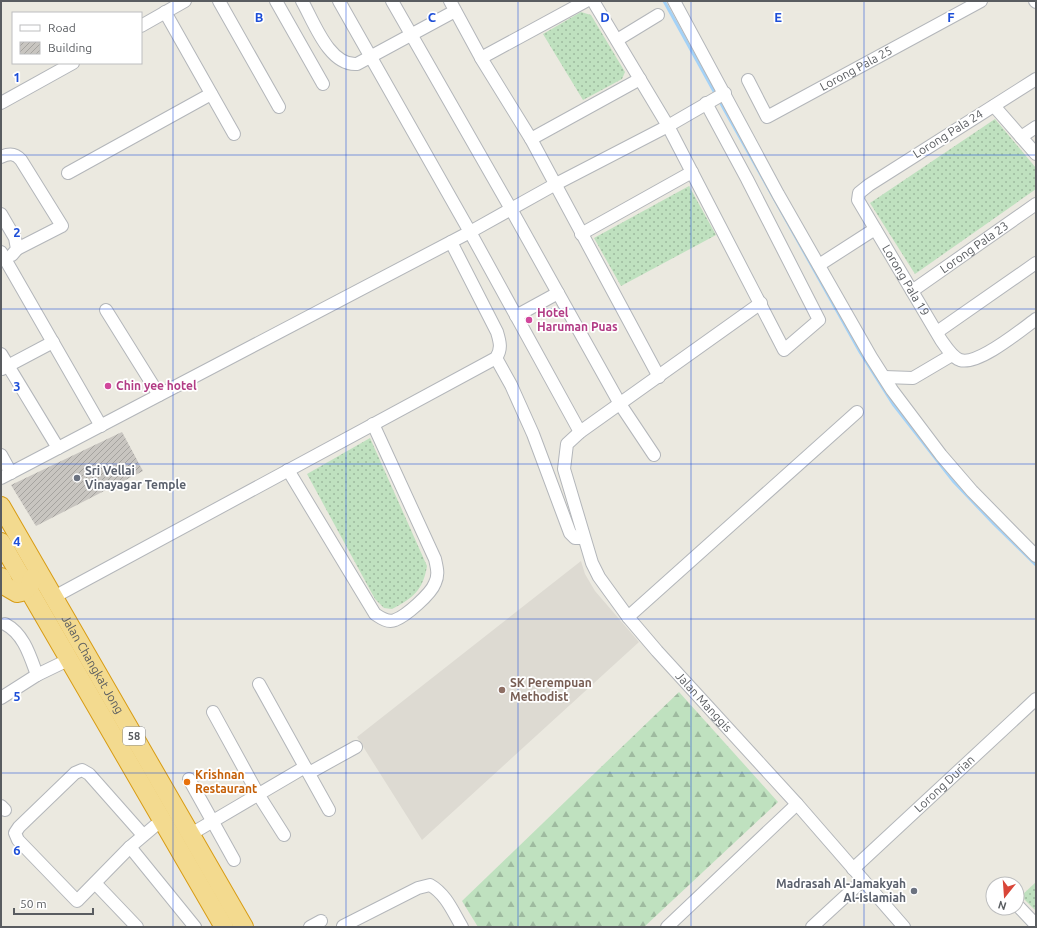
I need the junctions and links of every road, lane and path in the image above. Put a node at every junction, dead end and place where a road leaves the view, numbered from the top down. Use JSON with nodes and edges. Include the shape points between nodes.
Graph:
{"nodes":[{"id":1,"x":185,"y":1,"type":"edge"},
{"id":2,"x":220,"y":1,"type":"edge"},
{"id":3,"x":276,"y":1,"type":"edge"},
{"id":4,"x":302,"y":1,"type":"edge"},
{"id":5,"x":339,"y":1,"type":"edge"},
{"id":6,"x":392,"y":1,"type":"edge"},
{"id":7,"x":586,"y":1,"type":"edge"},
{"id":8,"x":593,"y":1,"type":"edge"},
{"id":9,"x":674,"y":1,"type":"edge"},
{"id":10,"x":981,"y":1,"type":"edge"},
{"id":11,"x":452,"y":6,"type":"edge"},
{"id":12,"x":165,"y":12,"type":"junction"},
{"id":13,"x":658,"y":15,"type":"dead end"},
{"id":14,"x":142,"y":25,"type":"edge"},
{"id":15,"x":411,"y":34,"type":"junction"},
{"id":16,"x":617,"y":40,"type":"junction"},
{"id":17,"x":370,"y":57,"type":"junction"},
{"id":18,"x":481,"y":58,"type":"junction"},
{"id":19,"x":71,"y":64,"type":"edge"},
{"id":20,"x":640,"y":79,"type":"junction"},
{"id":21,"x":1036,"y":79,"type":"edge"},
{"id":22,"x":748,"y":80,"type":"dead end"},
{"id":23,"x":323,"y":84,"type":"dead end"},
{"id":24,"x":211,"y":94,"type":"junction"},
{"id":25,"x":724,"y":94,"type":"junction"},
{"id":26,"x":1,"y":103,"type":"edge"},
{"id":27,"x":708,"y":103,"type":"junction"},
{"id":28,"x":994,"y":106,"type":"junction"},
{"id":29,"x":279,"y":107,"type":"dead end"},
{"id":30,"x":668,"y":126,"type":"junction"},
{"id":31,"x":1036,"y":128,"type":"edge"},
{"id":32,"x":234,"y":134,"type":"dead end"},
{"id":33,"x":1021,"y":137,"type":"junction"},
{"id":34,"x":531,"y":138,"type":"junction"},
{"id":35,"x":1036,"y":154,"type":"edge"},
{"id":36,"x":1,"y":157,"type":"edge"},
{"id":37,"x":692,"y":172,"type":"junction"},
{"id":38,"x":68,"y":174,"type":"dead end"},
{"id":39,"x":554,"y":185,"type":"junction"},
{"id":40,"x":861,"y":191,"type":"joint"},
{"id":41,"x":1036,"y":204,"type":"edge"},
{"id":42,"x":511,"y":209,"type":"junction"},
{"id":43,"x":1,"y":214,"type":"edge"},
{"id":44,"x":875,"y":229,"type":"junction"},
{"id":45,"x":470,"y":232,"type":"junction"},
{"id":46,"x":581,"y":234,"type":"junction"},
{"id":47,"x":451,"y":242,"type":"junction"},
{"id":48,"x":17,"y":249,"type":"junction"},
{"id":49,"x":3,"y":258,"type":"edge"},
{"id":50,"x":1036,"y":263,"type":"edge"},
{"id":51,"x":819,"y":265,"type":"junction"},
{"id":52,"x":912,"y":291,"type":"junction"},
{"id":53,"x":558,"y":293,"type":"junction"},
{"id":54,"x":761,"y":303,"type":"junction"},
{"id":55,"x":106,"y":310,"type":"dead end"},
{"id":56,"x":516,"y":316,"type":"junction"},
{"id":57,"x":1036,"y":319,"type":"edge"},
{"id":58,"x":937,"y":332,"type":"junction"},
{"id":59,"x":53,"y":342,"type":"junction"},
{"id":60,"x":1,"y":354,"type":"edge"},
{"id":61,"x":952,"y":355,"type":"junction"},
{"id":62,"x":496,"y":358,"type":"junction"},
{"id":63,"x":4,"y":368,"type":"edge"},
{"id":64,"x":659,"y":377,"type":"junction"},
{"id":65,"x":884,"y":377,"type":"junction"},
{"id":66,"x":158,"y":395,"type":"junction"},
{"id":67,"x":620,"y":404,"type":"junction"},
{"id":68,"x":857,"y":412,"type":"dead end"},
{"id":69,"x":373,"y":424,"type":"junction"},
{"id":70,"x":101,"y":426,"type":"junction"},
{"id":71,"x":580,"y":432,"type":"junction"},
{"id":72,"x":58,"y":448,"type":"junction"},
{"id":73,"x":1,"y":455,"type":"edge"},
{"id":74,"x":654,"y":455,"type":"dead end"},
{"id":75,"x":288,"y":470,"type":"junction"},
{"id":76,"x":6,"y":476,"type":"edge"},
{"id":77,"x":1,"y":506,"type":"edge"},
{"id":78,"x":584,"y":538,"type":"junction"},
{"id":79,"x":1,"y":542,"type":"edge"},
{"id":80,"x":24,"y":546,"type":"junction"},
{"id":81,"x":1036,"y":556,"type":"edge"},
{"id":82,"x":1,"y":577,"type":"edge"},
{"id":83,"x":28,"y":588,"type":"junction"},
{"id":84,"x":54,"y":597,"type":"junction"},
{"id":85,"x":628,"y":617,"type":"junction"},
{"id":86,"x":5,"y":624,"type":"dead end"},
{"id":87,"x":70,"y":659,"type":"junction"},
{"id":88,"x":37,"y":675,"type":"junction"},
{"id":89,"x":259,"y":684,"type":"dead end"},
{"id":90,"x":1,"y":698,"type":"edge"},
{"id":91,"x":1036,"y":699,"type":"edge"},
{"id":92,"x":213,"y":712,"type":"dead end"},
{"id":93,"x":356,"y":747,"type":"dead end"},
{"id":94,"x":307,"y":770,"type":"junction"},
{"id":95,"x":189,"y":779,"type":"dead end"},
{"id":96,"x":258,"y":794,"type":"junction"},
{"id":97,"x":797,"y":804,"type":"junction"},
{"id":98,"x":329,"y":810,"type":"dead end"},
{"id":99,"x":163,"y":819,"type":"junction"},
{"id":100,"x":213,"y":821,"type":"junction"},
{"id":101,"x":191,"y":834,"type":"junction"},
{"id":102,"x":143,"y":835,"type":"junction"},
{"id":103,"x":284,"y":835,"type":"dead end"},
{"id":104,"x":130,"y":847,"type":"junction"},
{"id":105,"x":234,"y":860,"type":"dead end"},
{"id":106,"x":853,"y":869,"type":"junction"},
{"id":107,"x":863,"y":880,"type":"junction"},
{"id":108,"x":95,"y":883,"type":"junction"},
{"id":109,"x":1025,"y":913,"type":"edge"},
{"id":110,"x":321,"y":921,"type":"dead end"},
{"id":111,"x":1036,"y":925,"type":"edge"},
{"id":112,"x":343,"y":926,"type":"edge"},
{"id":113,"x":137,"y":927,"type":"edge"},
{"id":114,"x":195,"y":927,"type":"edge"},
{"id":115,"x":224,"y":927,"type":"edge"},
{"id":116,"x":244,"y":927,"type":"edge"},
{"id":117,"x":310,"y":927,"type":"edge"},
{"id":118,"x":462,"y":927,"type":"edge"},
{"id":119,"x":667,"y":927,"type":"edge"},
{"id":120,"x":812,"y":927,"type":"edge"},
{"id":121,"x":904,"y":927,"type":"edge"}],
"edges":[{"from":1,"to":12,"type":"street"},
{"from":2,"to":29,"type":"street"},
{"from":3,"to":23,"type":"street"},
{"from":4,"to":17,"type":"street","via":[[337,58],[357,64]]},
{"from":5,"to":17,"type":"street"},
{"from":6,"to":15,"type":"street"},
{"from":7,"to":18,"type":"street"},
{"from":8,"to":16,"type":"street"},
{"from":9,"to":25,"type":"street"},
{"from":10,"to":22,"type":"street","name":"Lorong Pala 25","via":[[767,117]]},
{"from":11,"to":15,"type":"street"},
{"from":11,"to":18,"type":"street"},
{"from":12,"to":14,"type":"street"},
{"from":12,"to":24,"type":"street"},
{"from":13,"to":16,"type":"street"},
{"from":15,"to":17,"type":"street"},
{"from":15,"to":42,"type":"street"},
{"from":16,"to":20,"type":"street"},
{"from":17,"to":45,"type":"street"},
{"from":18,"to":34,"type":"street"},
{"from":19,"to":26,"type":"street"},
{"from":20,"to":30,"type":"street"},
{"from":20,"to":34,"type":"street"},
{"from":21,"to":28,"type":"street","name":"Lorong Pala 24"},
{"from":24,"to":32,"type":"street"},
{"from":24,"to":38,"type":"street"},
{"from":25,"to":27,"type":"street"},
{"from":25,"to":51,"type":"street"},
{"from":27,"to":30,"type":"street"},
{"from":27,"to":54,"type":"street","via":[[819,320],[784,350]]},
{"from":28,"to":33,"type":"street"},
{"from":28,"to":40,"type":"street","name":"Lorong Pala 24"},
{"from":30,"to":37,"type":"street"},
{"from":30,"to":39,"type":"street"},
{"from":31,"to":33,"type":"street"},
{"from":33,"to":35,"type":"street"},
{"from":34,"to":39,"type":"street"},
{"from":36,"to":48,"type":"street","via":[[10,154],[21,160],[62,226]]},
{"from":37,"to":46,"type":"street"},
{"from":37,"to":54,"type":"street"},
{"from":39,"to":42,"type":"street"},
{"from":39,"to":46,"type":"street"},
{"from":40,"to":44,"type":"street","name":"Lorong Pala 19","via":[[858,200]]},
{"from":41,"to":52,"type":"street","name":"Lorong Pala 23"},
{"from":42,"to":45,"type":"street"},
{"from":42,"to":53,"type":"street"},
{"from":43,"to":48,"type":"street","via":[[15,238]]},
{"from":44,"to":51,"type":"street"},
{"from":44,"to":52,"type":"street","name":"Lorong Pala 19"},
{"from":45,"to":47,"type":"street"},
{"from":45,"to":56,"type":"street"},
{"from":46,"to":64,"type":"street"},
{"from":47,"to":62,"type":"street","via":[[497,332],[501,343]]},
{"from":47,"to":66,"type":"street"},
{"from":48,"to":49,"type":"street"},
{"from":49,"to":59,"type":"street"},
{"from":50,"to":58,"type":"street"},
{"from":51,"to":65,"type":"street"},
{"from":52,"to":58,"type":"street","name":"Lorong Pala 19"},
{"from":53,"to":56,"type":"street"},
{"from":53,"to":67,"type":"street"},
{"from":54,"to":64,"type":"street"},
{"from":55,"to":66,"type":"street"},
{"from":56,"to":71,"type":"street"},
{"from":57,"to":61,"type":"street","via":[[980,358],[967,362]]},
{"from":58,"to":61,"type":"street","name":"Lorong Pala 19"},
{"from":59,"to":63,"type":"street"},
{"from":59,"to":70,"type":"street"},
{"from":60,"to":63,"type":"street"},
{"from":61,"to":65,"type":"street","via":[[913,378]]},
{"from":62,"to":69,"type":"street"},
{"from":62,"to":78,"type":"street","via":[[533,434],[570,533],[575,538]]},
{"from":63,"to":72,"type":"street"},
{"from":64,"to":67,"type":"street"},
{"from":65,"to":81,"type":"street","via":[[941,455],[972,491]]},
{"from":66,"to":70,"type":"street"},
{"from":67,"to":71,"type":"street"},
{"from":67,"to":74,"type":"street"},
{"from":68,"to":85,"type":"street"},
{"from":69,"to":75,"type":"street"},
{"from":69,"to":75,"type":"street","via":[[435,559],[438,573],[429,595],[394,621],[385,621],[376,614]]},
{"from":70,"to":72,"type":"street"},
{"from":71,"to":78,"type":"street","name":"Jalan Manggis","via":[[567,444],[564,469]]},
{"from":72,"to":76,"type":"street"},
{"from":73,"to":76,"type":"street"},
{"from":75,"to":84,"type":"street"},
{"from":77,"to":80,"type":"highway","name":"Jalan Changkat Jong","number":"58"},
{"from":78,"to":85,"type":"street","name":"Jalan Manggis","via":[[599,577]]},
{"from":79,"to":83,"type":"highway","name":"Jalan Changkat Jong","number":"58"},
{"from":80,"to":83,"type":"highway","via":[[32,574]]},
{"from":80,"to":84,"type":"highway","name":"Jalan Changkat Jong","number":"58"},
{"from":82,"to":83,"type":"highway","via":[[10,591],[23,592]]},
{"from":83,"to":87,"type":"highway","name":"Jalan Changkat Jong","number":"58"},
{"from":84,"to":101,"type":"highway","name":"Jalan Changkat Jong","number":"58"},
{"from":85,"to":97,"type":"street","name":"Jalan Manggis"},
{"from":86,"to":88,"type":"street","via":[[14,629],[22,640]]},
{"from":87,"to":88,"type":"street"},
{"from":87,"to":99,"type":"highway","name":"Jalan Changkat Jong","number":"58"},
{"from":88,"to":90,"type":"street"},
{"from":89,"to":94,"type":"street"},
{"from":91,"to":106,"type":"street","name":"Lorong Durian"},
{"from":92,"to":96,"type":"street"},
{"from":93,"to":94,"type":"street"},
{"from":94,"to":96,"type":"street"},
{"from":94,"to":98,"type":"street"},
{"from":95,"to":100,"type":"street"},
{"from":96,"to":100,"type":"street"},
{"from":96,"to":103,"type":"street"},
{"from":97,"to":106,"type":"street","name":"Jalan Manggis"},
{"from":97,"to":119,"type":"street"},
{"from":99,"to":102,"type":"street"},
{"from":99,"to":115,"type":"highway","name":"Jalan Changkat Jong","number":"58"},
{"from":100,"to":101,"type":"street"},
{"from":100,"to":105,"type":"street"},
{"from":101,"to":116,"type":"highway","name":"Jalan Changkat Jong","number":"58"},
{"from":102,"to":104,"type":"street"},
{"from":102,"to":108,"type":"street","via":[[89,774],[82,770],[75,773],[19,827],[15,833],[18,840],[77,901]]},
{"from":104,"to":108,"type":"street"},
{"from":104,"to":114,"type":"street"},
{"from":106,"to":107,"type":"street","name":"Jalan Manggis"},
{"from":107,"to":120,"type":"street"},
{"from":107,"to":121,"type":"street","name":"Jalan Manggis"},
{"from":108,"to":113,"type":"street"},
{"from":109,"to":111,"type":"street"},
{"from":110,"to":117,"type":"street"},
{"from":112,"to":118,"type":"street","via":[[418,888],[430,885],[444,896]]}]}
